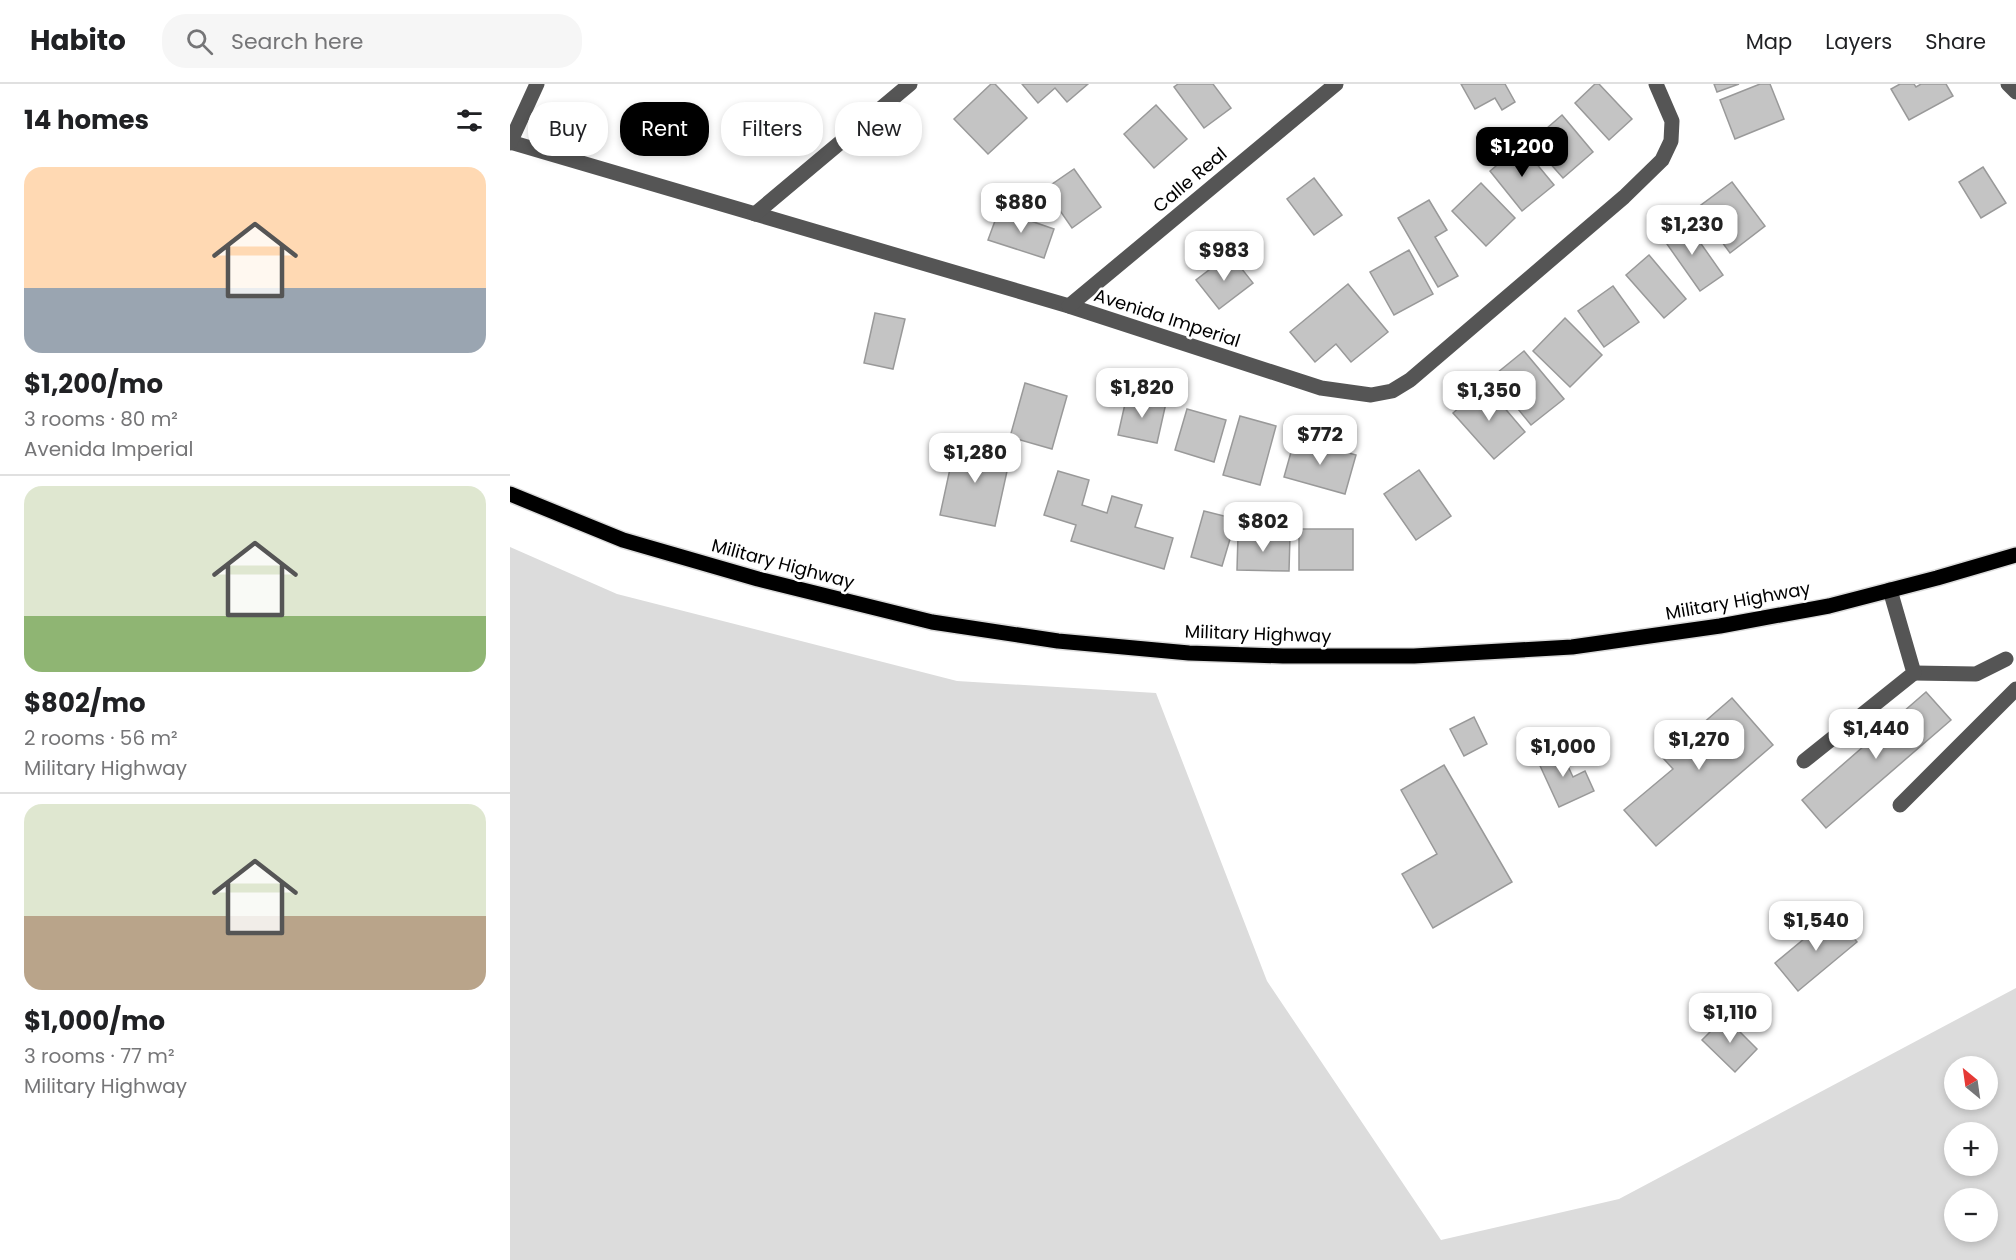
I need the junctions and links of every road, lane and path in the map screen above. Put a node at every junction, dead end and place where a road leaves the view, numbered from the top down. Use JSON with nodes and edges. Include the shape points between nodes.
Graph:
{"nodes":[{"id":1,"x":537,"y":84,"type":"edge"},
{"id":2,"x":910,"y":84,"type":"edge"},
{"id":3,"x":1336,"y":84,"type":"edge"},
{"id":4,"x":1656,"y":84,"type":"edge"},
{"id":5,"x":2008,"y":84,"type":"edge"},
{"id":6,"x":2016,"y":92,"type":"edge"},
{"id":7,"x":510,"y":142,"type":"edge"},
{"id":8,"x":755,"y":214,"type":"junction"},
{"id":9,"x":1069,"y":306,"type":"junction"},
{"id":10,"x":510,"y":494,"type":"edge"},
{"id":11,"x":2016,"y":555,"type":"edge"},
{"id":12,"x":1890,"y":590,"type":"junction"},
{"id":13,"x":2006,"y":659,"type":"dead end"},
{"id":14,"x":1914,"y":673,"type":"junction"},
{"id":15,"x":2016,"y":689,"type":"edge"},
{"id":16,"x":1804,"y":761,"type":"dead end"},
{"id":17,"x":1900,"y":804,"type":"dead end"}],
"edges":[{"from":1,"to":7,"type":"street"},
{"from":2,"to":8,"type":"street"},
{"from":3,"to":9,"type":"street","name":"Calle Real"},
{"from":4,"to":9,"type":"street","name":"Avenida Imperial","via":[[1672,121],[1671,141],[1662,160],[1515,292],[1392,391],[1371,395],[1322,388]]},
{"from":5,"to":6,"type":"street"},
{"from":7,"to":8,"type":"street","name":"Avenida Imperial"},
{"from":8,"to":9,"type":"street","name":"Avenida Imperial"},
{"from":10,"to":12,"type":"main road","name":"Military Highway","via":[[623,540],[758,579],[932,622],[1058,641],[1189,653],[1414,656],[1572,647],[1720,626],[1829,606]]},
{"from":11,"to":12,"type":"main road","name":"Military Highway"},
{"from":12,"to":14,"type":"street"},
{"from":13,"to":14,"type":"street","via":[[1976,674]]},
{"from":14,"to":16,"type":"street"},
{"from":15,"to":17,"type":"street"}]}
